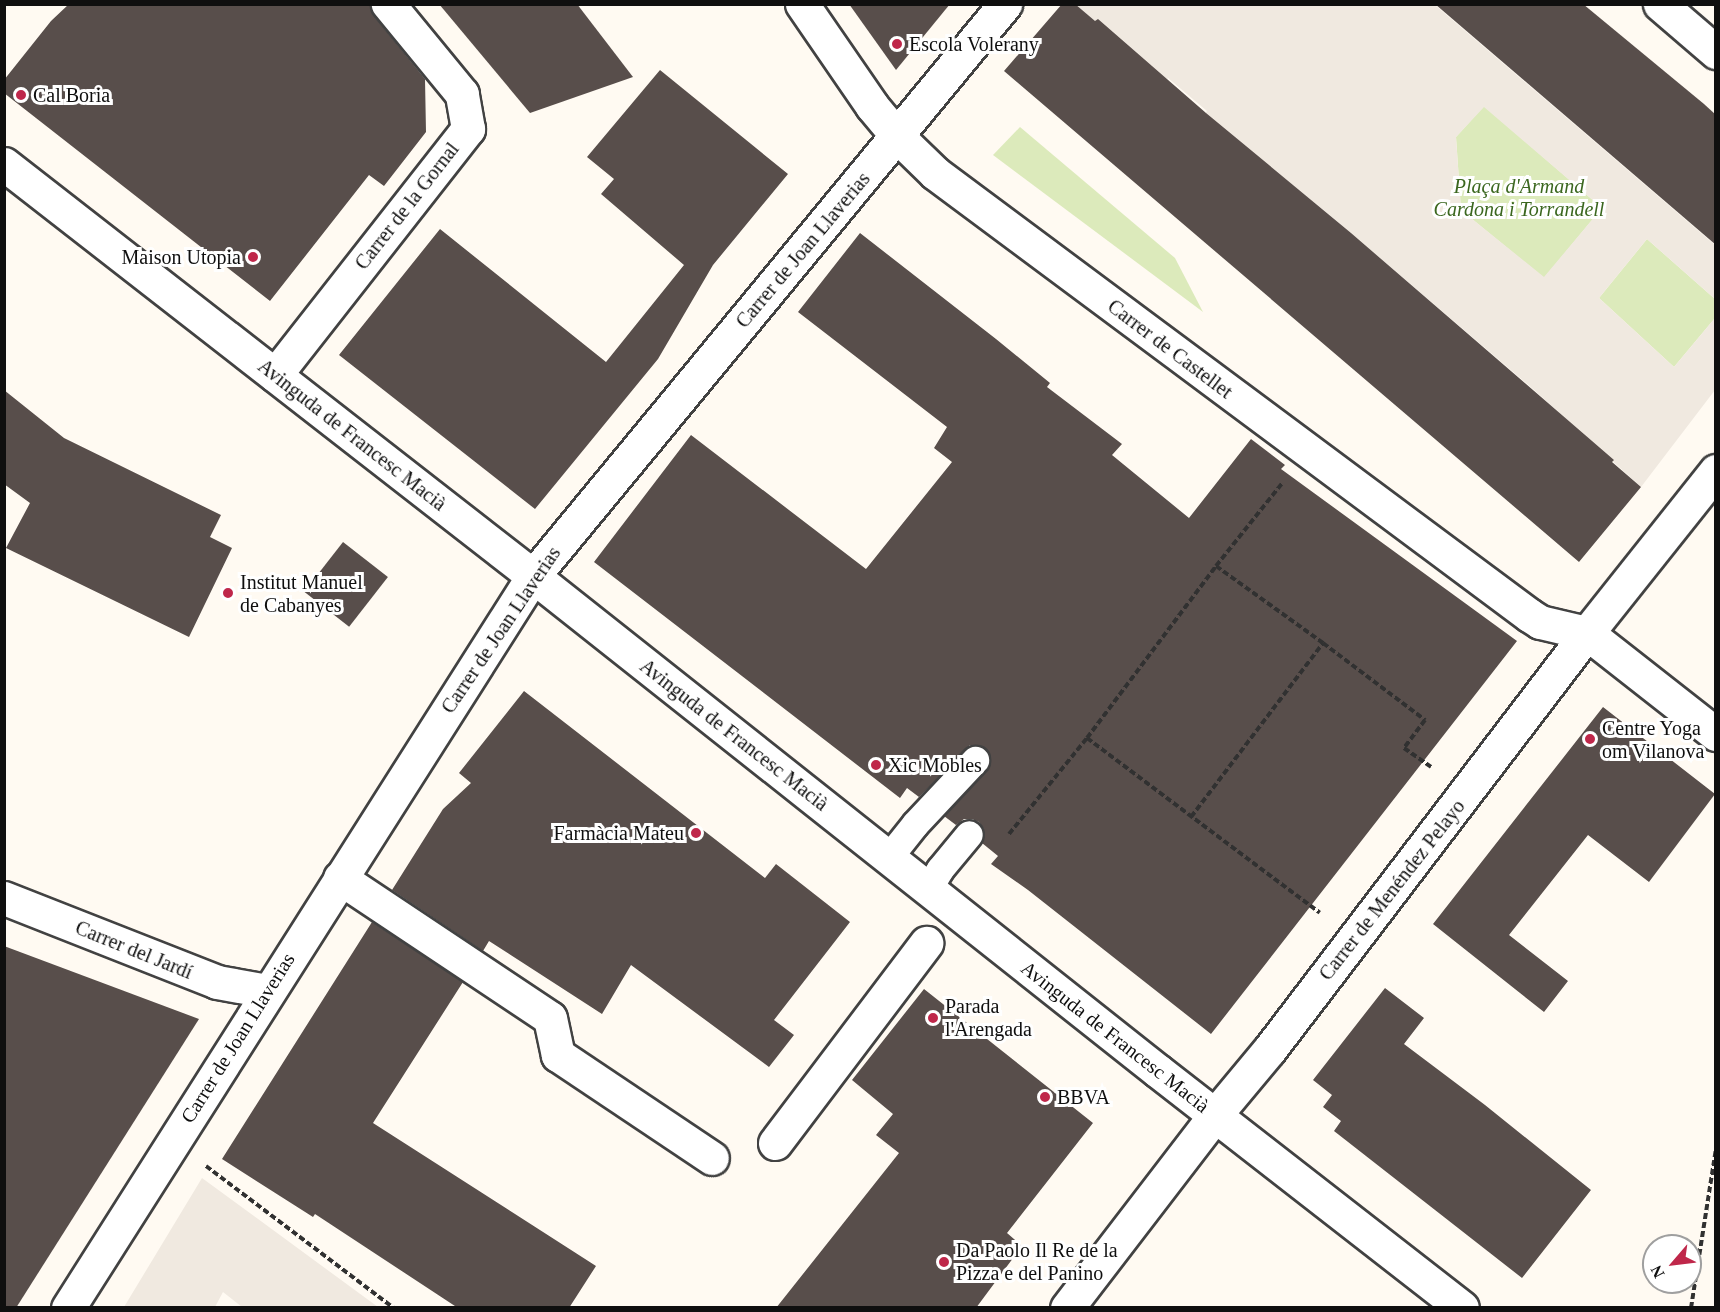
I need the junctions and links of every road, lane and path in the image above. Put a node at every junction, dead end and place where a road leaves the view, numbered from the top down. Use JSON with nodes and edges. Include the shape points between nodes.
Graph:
{"nodes":[{"id":1,"x":388,"y":4,"type":"edge"},
{"id":2,"x":802,"y":4,"type":"edge"},
{"id":3,"x":1005,"y":4,"type":"edge"},
{"id":4,"x":1660,"y":4,"type":"edge"},
{"id":5,"x":1716,"y":52,"type":"edge"},
{"id":6,"x":897,"y":136,"type":"junction"},
{"id":7,"x":4,"y":164,"type":"edge"},
{"id":8,"x":275,"y":375,"type":"junction"},
{"id":9,"x":1716,"y":471,"type":"edge"},
{"id":10,"x":1289,"y":474,"type":"dead end"},
{"id":11,"x":1216,"y":566,"type":"junction"},
{"id":12,"x":533,"y":576,"type":"junction"},
{"id":13,"x":1587,"y":633,"type":"junction"},
{"id":14,"x":1323,"y":643,"type":"junction"},
{"id":15,"x":1716,"y":734,"type":"edge"},
{"id":16,"x":1087,"y":738,"type":"junction"},
{"id":17,"x":975,"y":760,"type":"dead end"},
{"id":18,"x":1431,"y":767,"type":"dead end"},
{"id":19,"x":1191,"y":817,"type":"junction"},
{"id":20,"x":969,"y":834,"type":"dead end"},
{"id":21,"x":1008,"y":836,"type":"dead end"},
{"id":22,"x":888,"y":858,"type":"junction"},
{"id":23,"x":340,"y":878,"type":"junction"},
{"id":24,"x":928,"y":889,"type":"junction"},
{"id":25,"x":4,"y":898,"type":"edge"},
{"id":26,"x":1320,"y":913,"type":"dead end"},
{"id":27,"x":926,"y":943,"type":"dead end"},
{"id":28,"x":267,"y":991,"type":"junction"},
{"id":29,"x":1215,"y":1115,"type":"junction"},
{"id":30,"x":775,"y":1143,"type":"dead end"},
{"id":31,"x":1716,"y":1149,"type":"edge"},
{"id":32,"x":712,"y":1158,"type":"dead end"},
{"id":33,"x":203,"y":1164,"type":"dead end"},
{"id":34,"x":68,"y":1308,"type":"edge"},
{"id":35,"x":394,"y":1308,"type":"edge"},
{"id":36,"x":1067,"y":1308,"type":"edge"},
{"id":37,"x":1462,"y":1308,"type":"edge"},
{"id":38,"x":1691,"y":1308,"type":"edge"}],
"edges":[{"from":1,"to":8,"type":"street","name":"Carrer de la Gornal","via":[[462,94],[468,129]]},
{"from":2,"to":6,"type":"street","name":"Carrer de Castellet"},
{"from":3,"to":6,"type":"street","name":"Carrer de Joan Llaverias"},
{"from":4,"to":5,"type":"street"},
{"from":6,"to":12,"type":"street","name":"Carrer de Joan Llaverias"},
{"from":6,"to":13,"type":"street","name":"Carrer de Castellet","via":[[935,173],[1529,615],[1540,622]]},
{"from":7,"to":8,"type":"street","name":"Avinguda de Francesc Macià"},
{"from":8,"to":12,"type":"street","name":"Avinguda de Francesc Macià"},
{"from":9,"to":13,"type":"street","name":"Carrer de Menéndez Pelayo"},
{"from":10,"to":11,"type":"path"},
{"from":11,"to":14,"type":"path"},
{"from":11,"to":16,"type":"path"},
{"from":12,"to":22,"type":"street","name":"Avinguda de Francesc Macià"},
{"from":12,"to":23,"type":"street","name":"Carrer de Joan Llaverias"},
{"from":13,"to":15,"type":"street"},
{"from":13,"to":29,"type":"street","name":"Carrer de Menéndez Pelayo","via":[[1270,1049]]},
{"from":14,"to":18,"type":"path","via":[[1425,720],[1404,748]]},
{"from":14,"to":19,"type":"path"},
{"from":16,"to":19,"type":"path"},
{"from":16,"to":21,"type":"path"},
{"from":17,"to":22,"type":"lane"},
{"from":19,"to":26,"type":"path"},
{"from":20,"to":24,"type":"lane"},
{"from":22,"to":24,"type":"street","name":"Avinguda de Francesc Macià"},
{"from":23,"to":28,"type":"street","name":"Carrer de Joan Llaverias"},
{"from":23,"to":32,"type":"street","via":[[550,1018],[558,1055]]},
{"from":24,"to":29,"type":"street","name":"Avinguda de Francesc Macià"},
{"from":25,"to":28,"type":"street","name":"Carrer del Jardí","via":[[217,982]]},
{"from":27,"to":30,"type":"street"},
{"from":28,"to":34,"type":"street","name":"Carrer de Joan Llaverias"},
{"from":29,"to":36,"type":"street","name":"Carrer de Menéndez Pelayo"},
{"from":29,"to":37,"type":"street","name":"Avinguda de Francesc Macià"},
{"from":31,"to":38,"type":"path"},
{"from":33,"to":35,"type":"path"}]}
